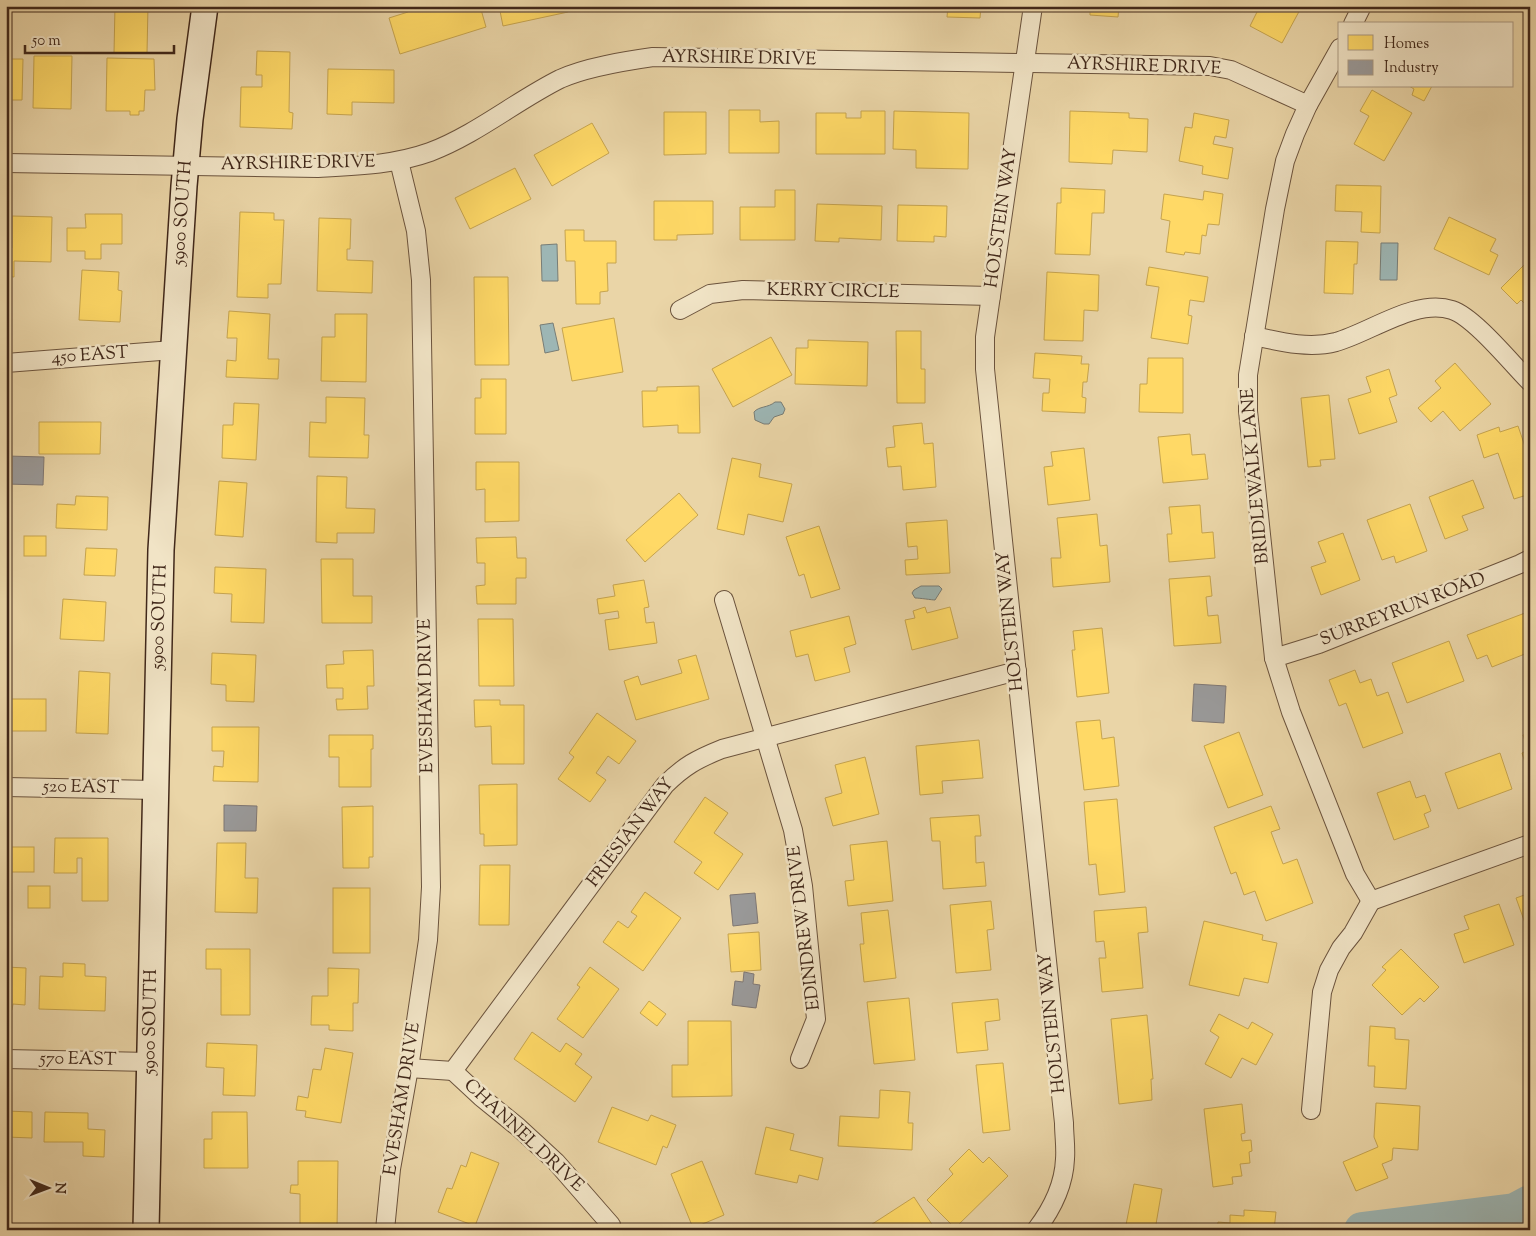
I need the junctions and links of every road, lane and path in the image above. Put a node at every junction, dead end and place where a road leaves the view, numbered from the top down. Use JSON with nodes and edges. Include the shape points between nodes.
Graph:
{"nodes":[{"id":1,"x":205,"y":6,"type":"edge"},
{"id":2,"x":1033,"y":6,"type":"edge"},
{"id":3,"x":1362,"y":6,"type":"edge"},
{"id":4,"x":1353,"y":22,"type":"edge"},
{"id":5,"x":1338,"y":52,"type":"edge"},
{"id":6,"x":1025,"y":64,"type":"junction"},
{"id":7,"x":1308,"y":105,"type":"junction"},
{"id":8,"x":399,"y":161,"type":"junction"},
{"id":9,"x":6,"y":163,"type":"edge"},
{"id":10,"x":186,"y":165,"type":"junction"},
{"id":11,"x":991,"y":296,"type":"junction"},
{"id":12,"x":680,"y":310,"type":"dead end"},
{"id":13,"x":1254,"y":336,"type":"junction"},
{"id":14,"x":173,"y":350,"type":"junction"},
{"id":15,"x":6,"y":362,"type":"edge"},
{"id":16,"x":1530,"y":382,"type":"edge"},
{"id":17,"x":1530,"y":559,"type":"edge"},
{"id":18,"x":724,"y":600,"type":"dead end"},
{"id":19,"x":1274,"y":658,"type":"junction"},
{"id":20,"x":1017,"y":671,"type":"junction"},
{"id":21,"x":764,"y":737,"type":"junction"},
{"id":22,"x":6,"y":787,"type":"edge"},
{"id":23,"x":155,"y":790,"type":"junction"},
{"id":24,"x":1530,"y":844,"type":"edge"},
{"id":25,"x":1371,"y":901,"type":"junction"},
{"id":26,"x":6,"y":1059,"type":"edge"},
{"id":27,"x":800,"y":1059,"type":"dead end"},
{"id":28,"x":150,"y":1062,"type":"junction"},
{"id":29,"x":409,"y":1068,"type":"junction"},
{"id":30,"x":453,"y":1071,"type":"junction"},
{"id":31,"x":1311,"y":1110,"type":"dead end"},
{"id":32,"x":611,"y":1225,"type":"dead end"},
{"id":33,"x":146,"y":1230,"type":"edge"},
{"id":34,"x":385,"y":1230,"type":"edge"},
{"id":35,"x":1036,"y":1230,"type":"edge"}],
"edges":[{"from":1,"to":10,"type":"main road","name":"5900 SOUTH"},
{"from":2,"to":6,"type":"street","name":"HOLSTEIN WAY"},
{"from":3,"to":4,"type":"street"},
{"from":5,"to":7,"type":"street","name":"BRIDLEWALK LANE"},
{"from":6,"to":7,"type":"street","name":"AYRSHIRE DRIVE","via":[[1210,66],[1231,70]]},
{"from":6,"to":8,"type":"street","name":"AYRSHIRE DRIVE","via":[[692,57],[626,61],[561,78],[463,136],[430,152]]},
{"from":6,"to":11,"type":"street","name":"HOLSTEIN WAY"},
{"from":7,"to":13,"type":"street","name":"BRIDLEWALK LANE","via":[[1285,162]]},
{"from":8,"to":10,"type":"street","name":"AYRSHIRE DRIVE","via":[[318,168]]},
{"from":8,"to":29,"type":"street","name":"EVESHAM DRIVE","via":[[416,230],[421,280],[431,887],[428,940]]},
{"from":9,"to":10,"type":"street","name":"AYRSHIRE DRIVE"},
{"from":10,"to":14,"type":"main road","name":"5900 SOUTH"},
{"from":11,"to":12,"type":"street","name":"KERRY CIRCLE","via":[[743,290],[710,294]]},
{"from":11,"to":20,"type":"street","name":"HOLSTEIN WAY","via":[[985,337],[985,369]]},
{"from":13,"to":16,"type":"street","via":[[1318,345],[1350,337],[1418,309],[1438,307],[1453,310],[1476,327]]},
{"from":13,"to":19,"type":"street","name":"BRIDLEWALK LANE","via":[[1248,374],[1248,412]]},
{"from":14,"to":15,"type":"street","name":"450 EAST"},
{"from":14,"to":23,"type":"main road","name":"5900 SOUTH","via":[[161,550]]},
{"from":17,"to":19,"type":"street","name":"SURREYRUN ROAD","via":[[1318,644]]},
{"from":18,"to":21,"type":"street","name":"EDINDREW DRIVE"},
{"from":19,"to":25,"type":"street","name":"BRIDLEWALK LANE","via":[[1291,712],[1355,874]]},
{"from":20,"to":21,"type":"street","name":"FRIESIAN WAY"},
{"from":20,"to":35,"type":"street","name":"HOLSTEIN WAY","via":[[1064,1124],[1065,1159],[1060,1186],[1050,1213]]},
{"from":21,"to":27,"type":"street","name":"EDINDREW DRIVE","via":[[793,830],[803,886],[816,1019]]},
{"from":21,"to":30,"type":"street","name":"FRIESIAN WAY","via":[[700,758],[681,769],[665,785]]},
{"from":22,"to":23,"type":"street","name":"520 EAST"},
{"from":23,"to":28,"type":"main road","name":"5900 SOUTH"},
{"from":24,"to":25,"type":"street"},
{"from":25,"to":31,"type":"street","via":[[1329,970],[1322,992]]},
{"from":26,"to":28,"type":"street","name":"570 EAST"},
{"from":28,"to":33,"type":"main road","name":"5900 SOUTH"},
{"from":29,"to":30,"type":"street"},
{"from":29,"to":34,"type":"street","name":"EVESHAM DRIVE","via":[[391,1168]]},
{"from":30,"to":32,"type":"street","name":"CHANNEL DRIVE","via":[[556,1162]]}]}
